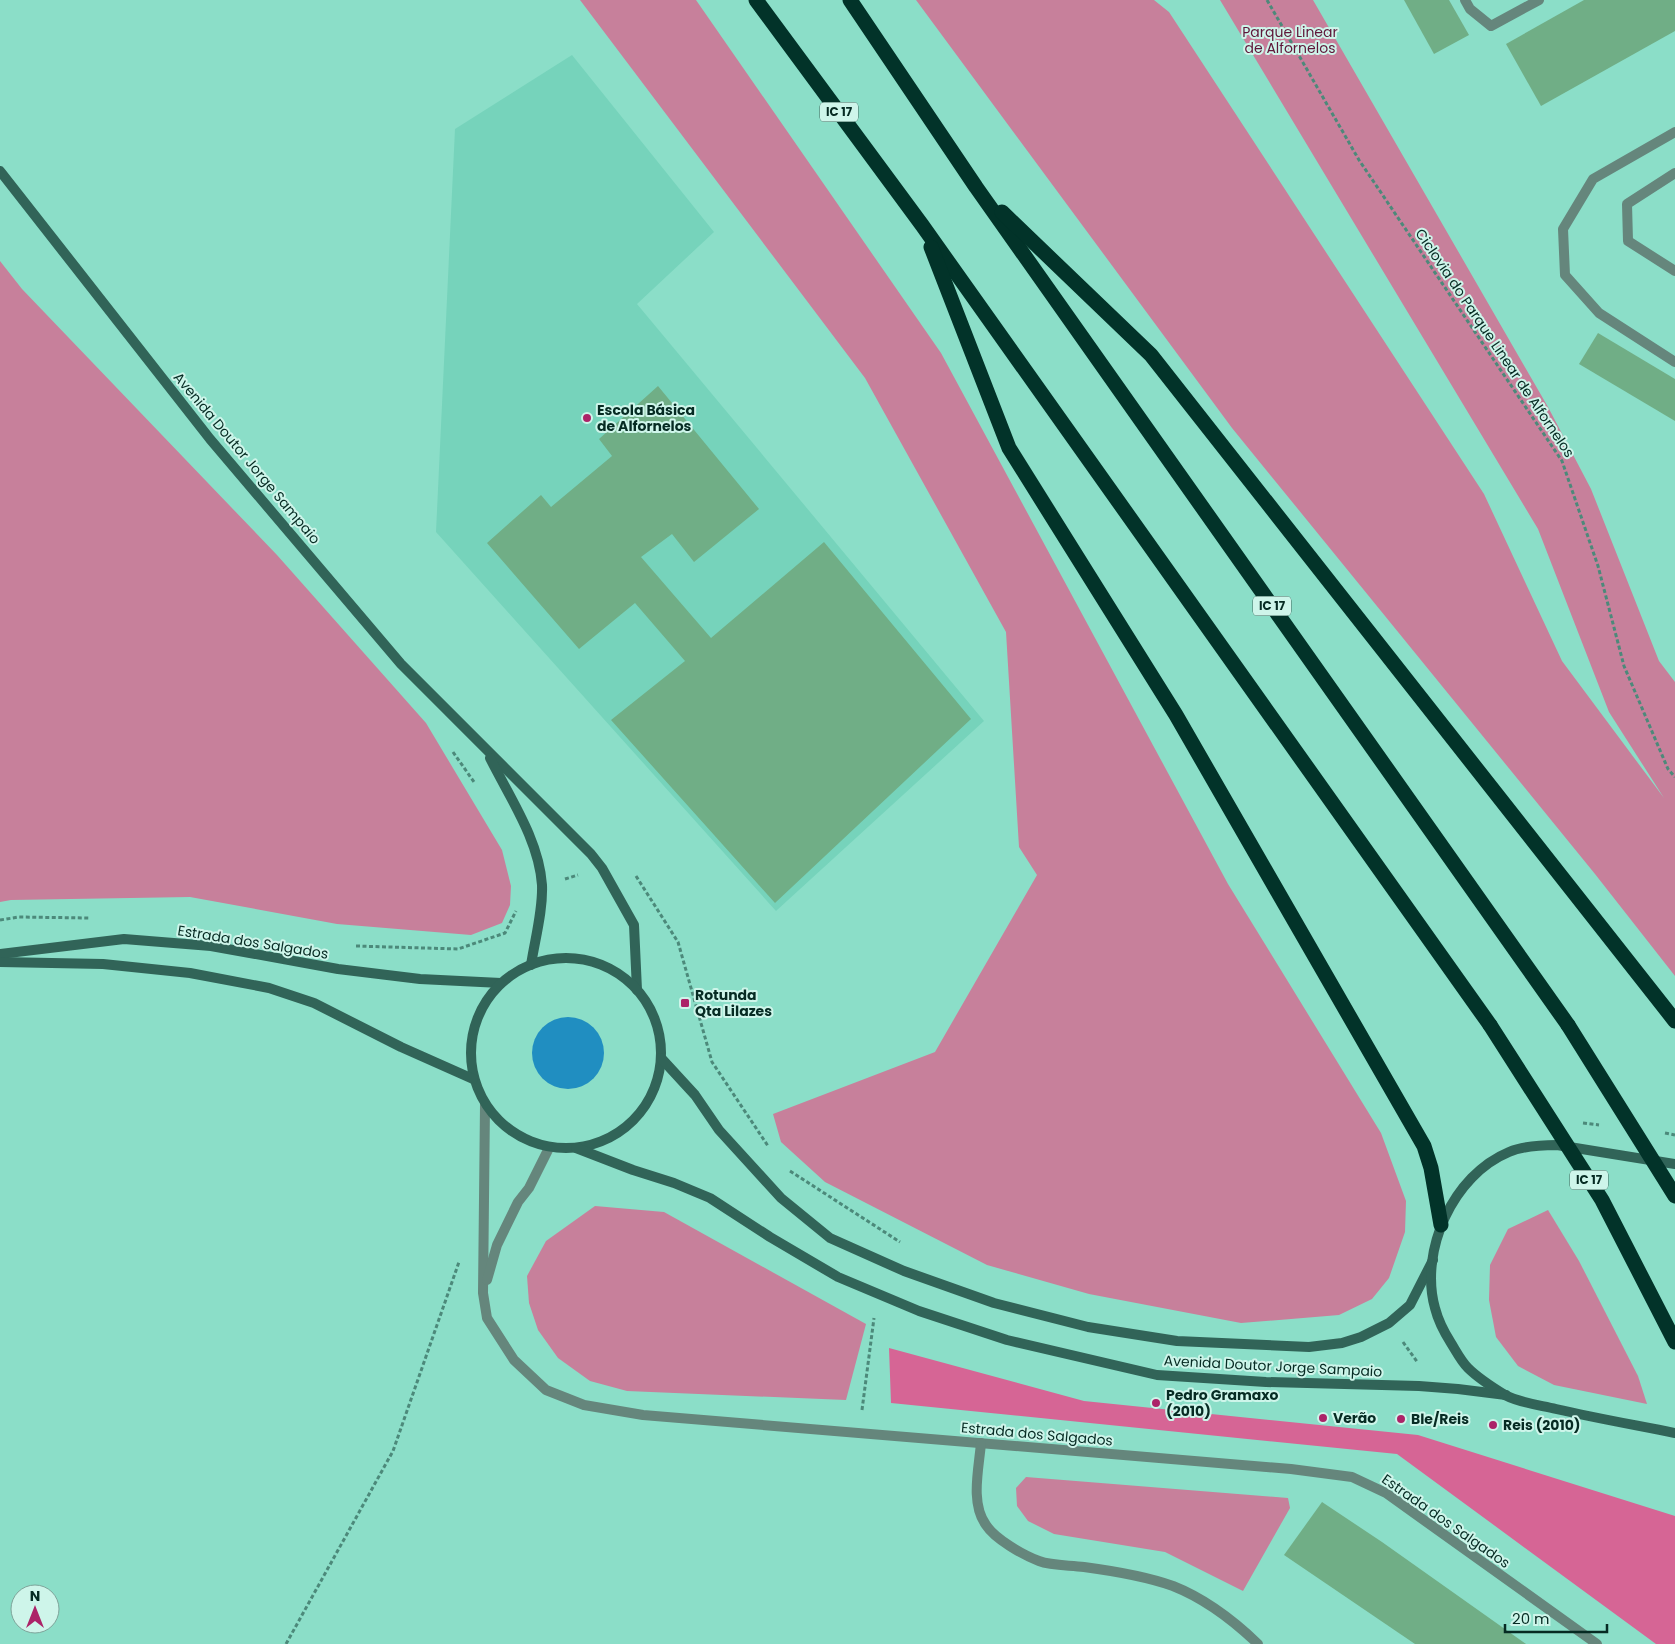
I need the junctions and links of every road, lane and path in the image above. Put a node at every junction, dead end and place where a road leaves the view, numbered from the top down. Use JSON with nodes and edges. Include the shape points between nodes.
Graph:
{"nodes":[{"id":1,"x":756,"y":0,"type":"edge"},
{"id":2,"x":850,"y":0,"type":"edge"},
{"id":3,"x":1267,"y":0,"type":"edge"},
{"id":4,"x":1466,"y":0,"type":"edge"},
{"id":5,"x":1539,"y":0,"type":"edge"},
{"id":6,"x":1675,"y":132,"type":"edge"},
{"id":7,"x":0,"y":171,"type":"edge"},
{"id":8,"x":1675,"y":173,"type":"edge"},
{"id":9,"x":976,"y":186,"type":"junction"},
{"id":10,"x":922,"y":225,"type":"junction"},
{"id":11,"x":1675,"y":271,"type":"edge"},
{"id":12,"x":1675,"y":362,"type":"edge"},
{"id":13,"x":452,"y":750,"type":"dead end"},
{"id":14,"x":486,"y":751,"type":"junction"},
{"id":15,"x":1675,"y":777,"type":"edge"},
{"id":16,"x":474,"y":782,"type":"dead end"},
{"id":17,"x":602,"y":868,"type":"junction"},
{"id":18,"x":634,"y":873,"type":"dead end"},
{"id":19,"x":542,"y":886,"type":"junction"},
{"id":20,"x":517,"y":908,"type":"dead end"},
{"id":21,"x":95,"y":918,"type":"dead end"},
{"id":22,"x":0,"y":920,"type":"edge"},
{"id":23,"x":347,"y":945,"type":"dead end"},
{"id":24,"x":0,"y":954,"type":"edge"},
{"id":25,"x":0,"y":962,"type":"edge"},
{"id":26,"x":531,"y":964,"type":"junction"},
{"id":27,"x":501,"y":983,"type":"junction"},
{"id":28,"x":637,"y":990,"type":"junction"},
{"id":29,"x":1675,"y":1021,"type":"edge"},
{"id":30,"x":661,"y":1058,"type":"junction"},
{"id":31,"x":473,"y":1079,"type":"junction"},
{"id":32,"x":485,"y":1105,"type":"junction"},
{"id":33,"x":549,"y":1148,"type":"junction"},
{"id":34,"x":576,"y":1148,"type":"junction"},
{"id":35,"x":769,"y":1148,"type":"dead end"},
{"id":36,"x":1675,"y":1164,"type":"edge"},
{"id":37,"x":787,"y":1169,"type":"dead end"},
{"id":38,"x":1675,"y":1196,"type":"edge"},
{"id":39,"x":1441,"y":1225,"type":"junction"},
{"id":40,"x":904,"y":1245,"type":"dead end"},
{"id":41,"x":462,"y":1254,"type":"dead end"},
{"id":42,"x":1433,"y":1260,"type":"junction"},
{"id":43,"x":483,"y":1293,"type":"junction"},
{"id":44,"x":877,"y":1293,"type":"junction"},
{"id":45,"x":1675,"y":1342,"type":"edge"},
{"id":46,"x":1506,"y":1395,"type":"junction"},
{"id":47,"x":1675,"y":1432,"type":"edge"},
{"id":48,"x":858,"y":1433,"type":"junction"},
{"id":49,"x":981,"y":1443,"type":"junction"},
{"id":50,"x":286,"y":1644,"type":"edge"},
{"id":51,"x":1258,"y":1644,"type":"edge"},
{"id":52,"x":1597,"y":1644,"type":"edge"}],
"edges":[{"from":1,"to":10,"type":"highway","number":"IC 17"},
{"from":2,"to":9,"type":"highway","number":"IC 17"},
{"from":3,"to":15,"type":"path","name":"Ciclovia do Parque Linear de Alfornelos","via":[[1359,160],[1562,461],[1598,566],[1624,666],[1668,769]]},
{"from":4,"to":5,"type":"street","via":[[1470,9],[1491,26]]},
{"from":6,"to":12,"type":"street","via":[[1593,179],[1563,229],[1565,275],[1599,313]]},
{"from":7,"to":14,"type":"main road","name":"Avenida Doutor Jorge Sampaio","via":[[216,446],[401,664]]},
{"from":8,"to":11,"type":"street","via":[[1627,204],[1628,241]]},
{"from":9,"to":29,"type":"highway","via":[[1151,355]]},
{"from":9,"to":38,"type":"highway","number":"IC 17","bridge":true,"via":[[1568,1025]]},
{"from":10,"to":39,"type":"highway","via":[[1009,448],[1176,715],[1424,1146]]},
{"from":10,"to":45,"type":"highway","number":"IC 17","bridge":true,"via":[[1490,1025],[1602,1200]]},
{"from":13,"to":16,"type":"path"},
{"from":14,"to":17,"type":"main road","name":"Avenida Doutor Jorge Sampaio","via":[[592,854]]},
{"from":14,"to":19,"type":"main road","name":"Avenida Doutor Jorge Sampaio","via":[[528,834],[540,866]]},
{"from":17,"to":19,"type":"path"},
{"from":17,"to":28,"type":"main road","name":"Avenida Doutor Jorge Sampaio","via":[[634,925]]},
{"from":18,"to":35,"type":"path","via":[[678,942],[712,1062]]},
{"from":19,"to":26,"type":"main road","name":"Avenida Doutor Jorge Sampaio"},
{"from":20,"to":23,"type":"path","via":[[505,933],[458,949]]},
{"from":21,"to":22,"type":"path","via":[[19,917]]},
{"from":24,"to":27,"type":"main road","name":"Estrada dos Salgados","via":[[124,939],[211,946],[338,969],[410,978]]},
{"from":25,"to":31,"type":"main road","via":[[113,965],[190,972],[270,988],[314,1003]]},
{"from":26,"to":27,"type":"main road"},
{"from":26,"to":28,"type":"main road","via":[[559,958],[588,960],[615,971]]},
{"from":27,"to":31,"type":"main road","via":[[484,1003],[474,1027],[470,1052]]},
{"from":28,"to":30,"type":"main road","via":[[651,1010],[659,1034]]},
{"from":30,"to":34,"type":"main road","via":[[656,1084],[644,1108],[625,1128],[602,1141]]},
{"from":30,"to":42,"type":"main road","name":"Avenida Doutor Jorge Sampaio","via":[[695,1095],[719,1130],[781,1198],[830,1238],[904,1271],[994,1303],[1088,1327],[1177,1341],[1309,1347],[1342,1343],[1389,1323],[1410,1305]]},
{"from":31,"to":32,"type":"main road"},
{"from":32,"to":33,"type":"main road","via":[[502,1125],[524,1140]]},
{"from":32,"to":43,"type":"street","name":"Estrada dos Salgados"},
{"from":33,"to":34,"type":"main road"},
{"from":33,"to":43,"type":"street","via":[[497,1245]]},
{"from":34,"to":44,"type":"main road","name":"Avenida Doutor Jorge Sampaio","via":[[710,1198],[830,1272]]},
{"from":36,"to":39,"type":"main road","via":[[1558,1145],[1509,1152],[1482,1168],[1466,1185]]},
{"from":37,"to":40,"type":"path"},
{"from":39,"to":42,"type":"main road"},
{"from":41,"to":50,"type":"path","via":[[393,1451]]},
{"from":42,"to":46,"type":"main road","via":[[1435,1308],[1444,1331],[1467,1367]]},
{"from":43,"to":48,"type":"street","name":"Estrada dos Salgados","via":[[487,1318],[514,1360],[546,1390],[584,1405],[698,1421]]},
{"from":44,"to":46,"type":"main road","name":"Avenida Doutor Jorge Sampaio","via":[[919,1311],[1007,1340],[1157,1375],[1420,1386]]},
{"from":44,"to":48,"type":"path"},
{"from":46,"to":47,"type":"main road","via":[[1538,1405]]},
{"from":48,"to":49,"type":"street","name":"Estrada dos Salgados"},
{"from":49,"to":51,"type":"street","via":[[977,1488],[979,1510],[986,1526],[1006,1544],[1040,1562],[1133,1575],[1173,1586],[1204,1601],[1239,1625]]},
{"from":49,"to":52,"type":"street","name":"Estrada dos Salgados","via":[[1352,1477],[1386,1493]]}]}
